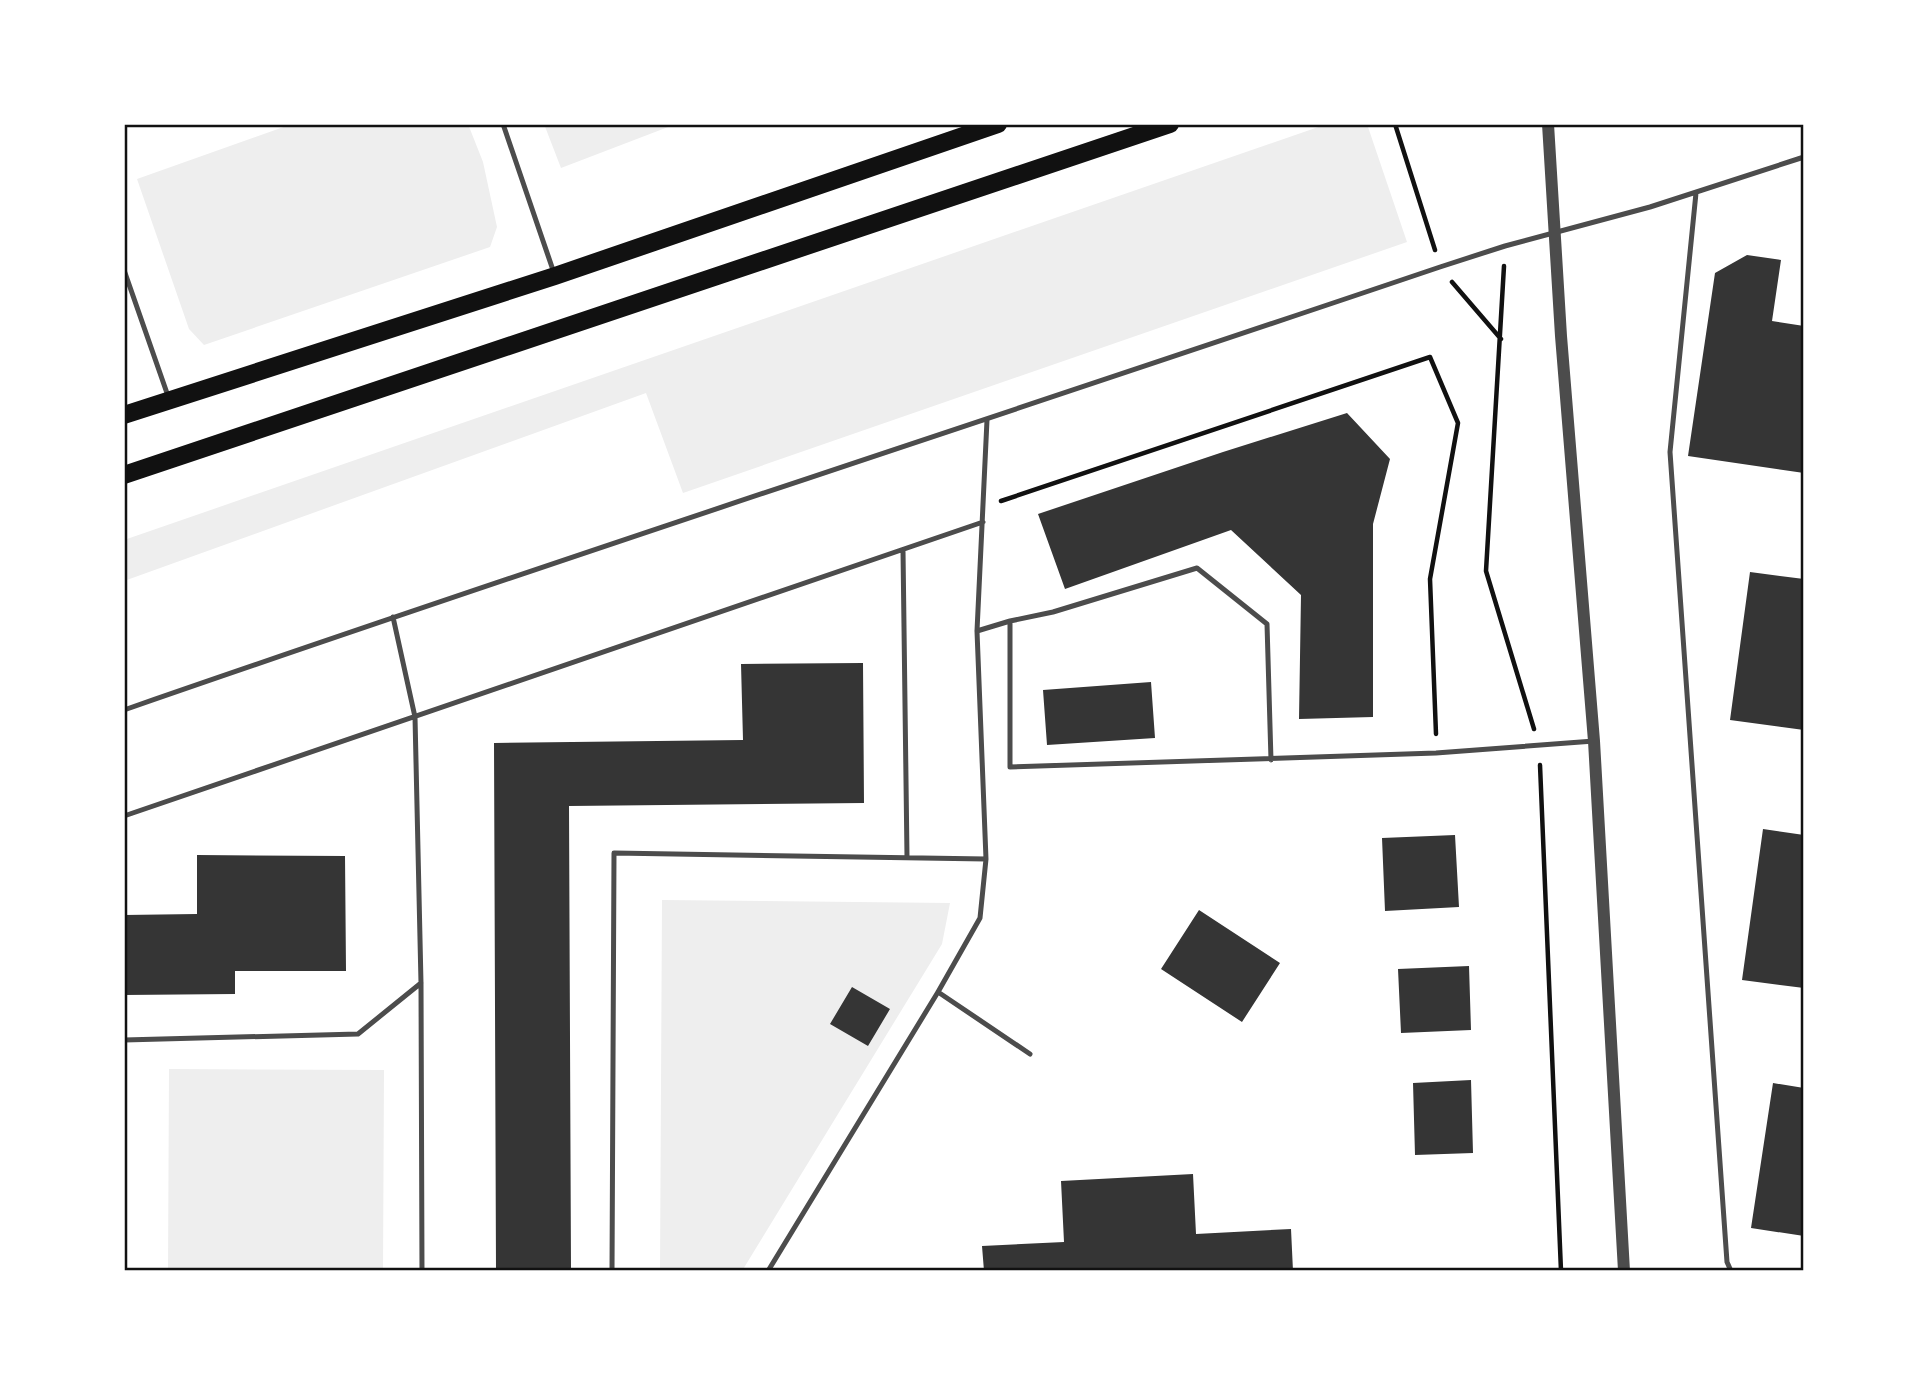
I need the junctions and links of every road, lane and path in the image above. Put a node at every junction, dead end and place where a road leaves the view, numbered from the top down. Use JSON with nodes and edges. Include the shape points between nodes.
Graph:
{"nodes":[{"id":1,"x":503,"y":124,"type":"edge"},
{"id":2,"x":998,"y":124,"type":"edge"},
{"id":3,"x":1170,"y":124,"type":"edge"},
{"id":4,"x":1395,"y":124,"type":"edge"},
{"id":5,"x":1548,"y":124,"type":"edge"},
{"id":6,"x":1804,"y":157,"type":"edge"},
{"id":7,"x":1696,"y":193,"type":"junction"},
{"id":8,"x":1555,"y":232,"type":"junction"},
{"id":9,"x":1440,"y":267,"type":"junction"},
{"id":10,"x":124,"y":270,"type":"edge"},
{"id":11,"x":555,"y":276,"type":"junction"},
{"id":12,"x":1501,"y":340,"type":"dead end"},
{"id":13,"x":169,"y":400,"type":"junction"},
{"id":14,"x":124,"y":415,"type":"edge"},
{"id":15,"x":988,"y":420,"type":"junction"},
{"id":16,"x":124,"y":475,"type":"edge"},
{"id":17,"x":984,"y":507,"type":"junction"},
{"id":18,"x":983,"y":522,"type":"junction"},
{"id":19,"x":903,"y":550,"type":"junction"},
{"id":20,"x":393,"y":617,"type":"junction"},
{"id":21,"x":1010,"y":621,"type":"junction"},
{"id":22,"x":977,"y":631,"type":"junction"},
{"id":23,"x":124,"y":710,"type":"edge"},
{"id":24,"x":415,"y":717,"type":"junction"},
{"id":25,"x":1594,"y":741,"type":"junction"},
{"id":26,"x":1436,"y":753,"type":"junction"},
{"id":27,"x":1271,"y":760,"type":"junction"},
{"id":28,"x":124,"y":816,"type":"edge"},
{"id":29,"x":907,"y":857,"type":"junction"},
{"id":30,"x":986,"y":859,"type":"junction"},
{"id":31,"x":421,"y":983,"type":"junction"},
{"id":32,"x":938,"y":992,"type":"junction"},
{"id":33,"x":124,"y":1040,"type":"edge"},
{"id":34,"x":1030,"y":1054,"type":"dead end"},
{"id":35,"x":422,"y":1271,"type":"edge"},
{"id":36,"x":612,"y":1271,"type":"edge"},
{"id":37,"x":768,"y":1271,"type":"edge"},
{"id":38,"x":1624,"y":1271,"type":"edge"},
{"id":39,"x":1731,"y":1271,"type":"edge"}],
"edges":[{"from":1,"to":11,"type":"lane"},
{"from":2,"to":11,"type":"main road"},
{"from":3,"to":16,"type":"main road"},
{"from":4,"to":9,"type":"path"},
{"from":5,"to":8,"type":"street"},
{"from":6,"to":7,"type":"lane"},
{"from":7,"to":8,"type":"lane"},
{"from":7,"to":39,"type":"lane","via":[[1670,452]]},
{"from":8,"to":9,"type":"lane"},
{"from":8,"to":25,"type":"street"},
{"from":9,"to":12,"type":"path"},
{"from":9,"to":15,"type":"lane"},
{"from":10,"to":13,"type":"lane"},
{"from":11,"to":13,"type":"main road"},
{"from":13,"to":14,"type":"main road"},
{"from":15,"to":17,"type":"lane"},
{"from":15,"to":20,"type":"lane"},
{"from":17,"to":18,"type":"lane"},
{"from":17,"to":26,"type":"path","via":[[1430,357],[1458,423],[1430,579]]},
{"from":18,"to":19,"type":"lane"},
{"from":18,"to":22,"type":"lane"},
{"from":19,"to":24,"type":"lane"},
{"from":19,"to":29,"type":"lane"},
{"from":20,"to":23,"type":"lane"},
{"from":20,"to":24,"type":"lane"},
{"from":21,"to":22,"type":"lane"},
{"from":21,"to":27,"type":"lane","via":[[1010,768]]},
{"from":21,"to":27,"type":"lane","via":[[1197,568],[1267,624]]},
{"from":22,"to":30,"type":"lane"},
{"from":24,"to":28,"type":"lane"},
{"from":24,"to":31,"type":"lane"},
{"from":25,"to":26,"type":"lane"},
{"from":25,"to":38,"type":"street"},
{"from":26,"to":27,"type":"lane"},
{"from":29,"to":30,"type":"lane"},
{"from":29,"to":36,"type":"lane","via":[[614,853]]},
{"from":30,"to":32,"type":"lane","via":[[980,918]]},
{"from":31,"to":33,"type":"lane","via":[[358,1034]]},
{"from":31,"to":35,"type":"lane"},
{"from":32,"to":34,"type":"lane"},
{"from":32,"to":37,"type":"lane"}]}
